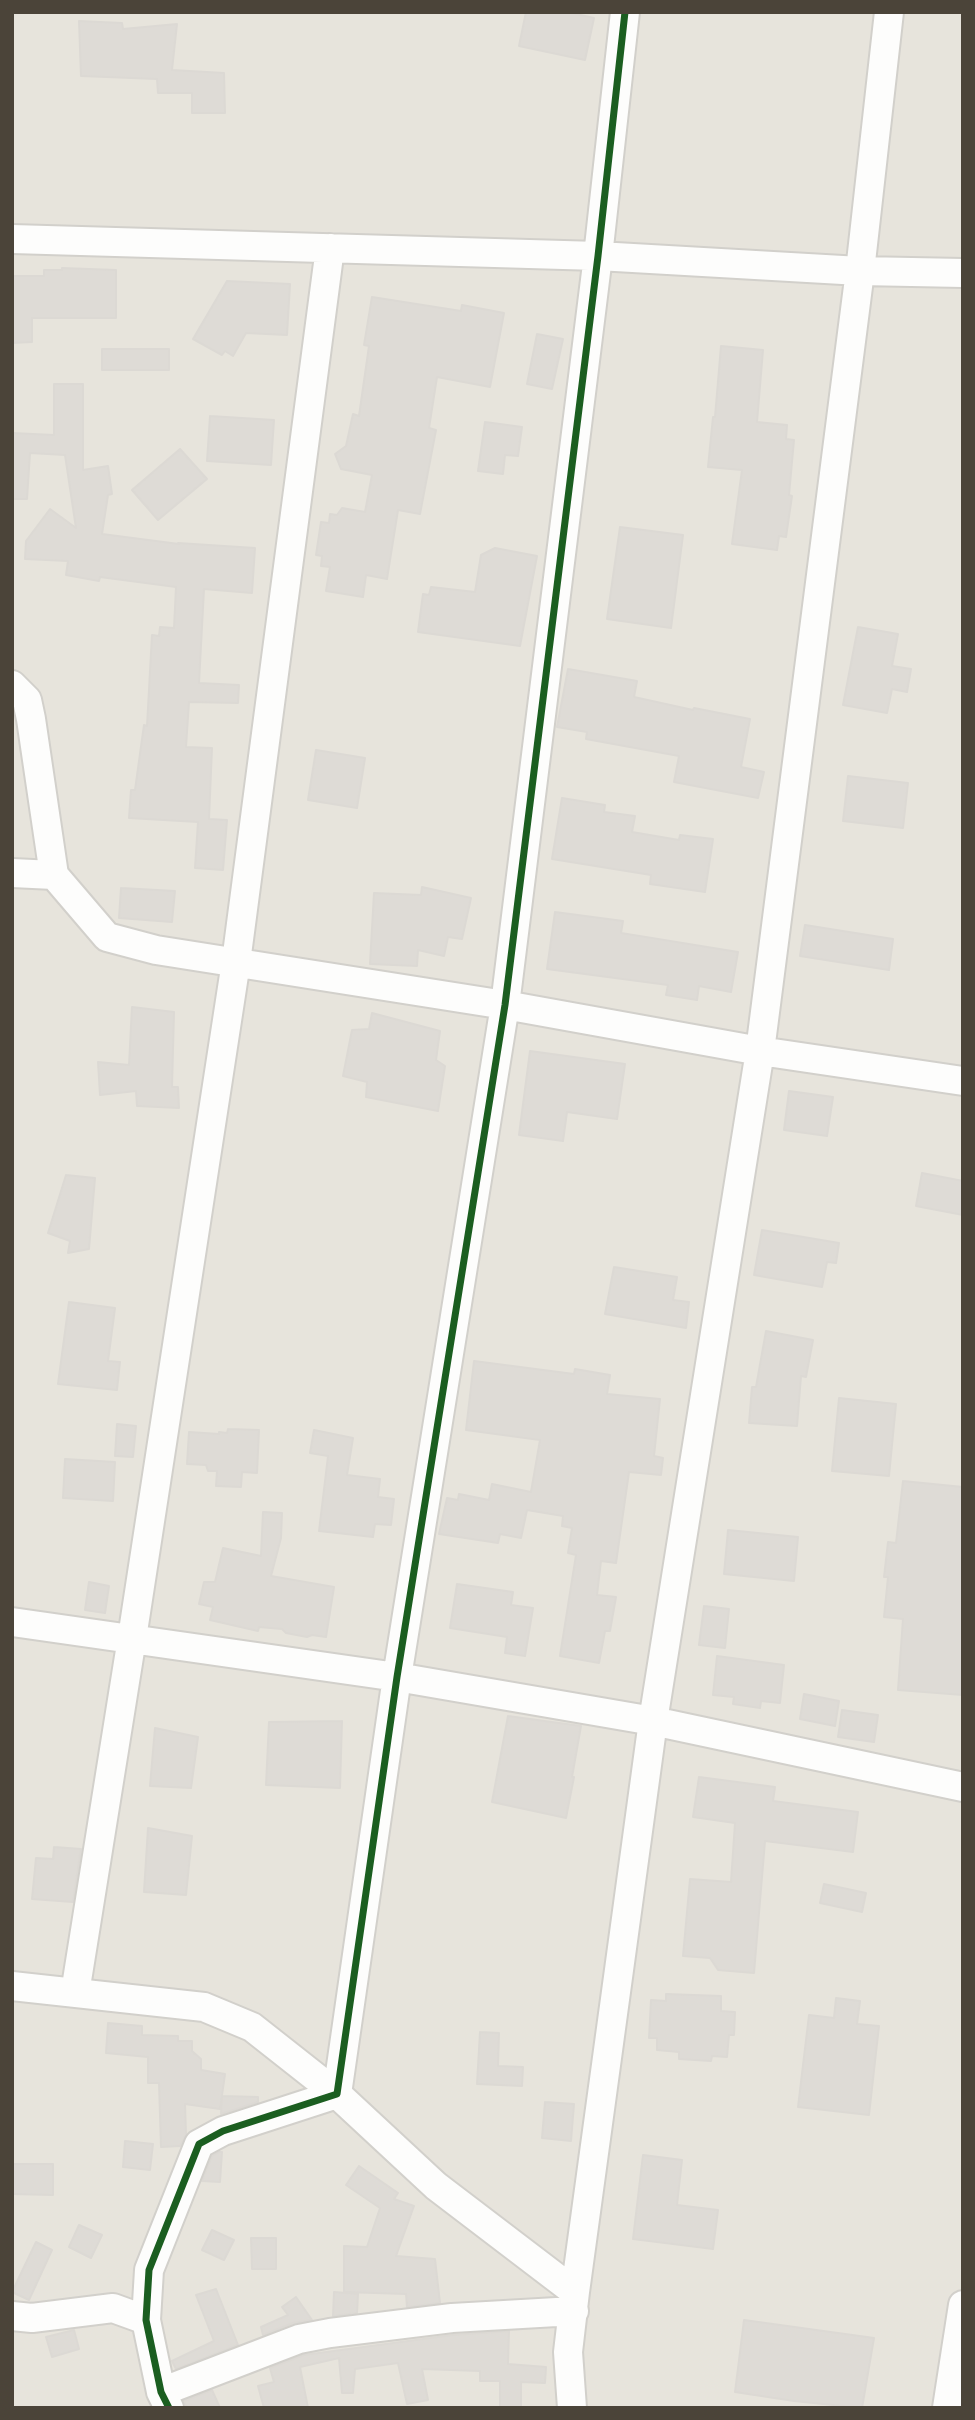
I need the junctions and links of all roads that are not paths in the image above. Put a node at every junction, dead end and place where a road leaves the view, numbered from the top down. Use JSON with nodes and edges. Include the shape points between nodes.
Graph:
{"nodes":[{"id":1,"x":625,"y":12,"type":"edge"},
{"id":2,"x":890,"y":12,"type":"edge"},
{"id":3,"x":12,"y":239,"type":"edge"},
{"id":4,"x":330,"y":248,"type":"junction"},
{"id":5,"x":598,"y":256,"type":"junction"},
{"id":6,"x":860,"y":271,"type":"junction"},
{"id":7,"x":963,"y":273,"type":"edge"},
{"id":8,"x":12,"y":685,"type":"edge"},
{"id":9,"x":12,"y":873,"type":"edge"},
{"id":10,"x":54,"y":875,"type":"junction"},
{"id":11,"x":236,"y":962,"type":"junction"},
{"id":12,"x":505,"y":1006,"type":"junction"},
{"id":13,"x":760,"y":1051,"type":"junction"},
{"id":14,"x":963,"y":1081,"type":"edge"},
{"id":15,"x":12,"y":1622,"type":"edge"},
{"id":16,"x":132,"y":1638,"type":"junction"},
{"id":17,"x":397,"y":1677,"type":"junction"},
{"id":18,"x":653,"y":1721,"type":"junction"},
{"id":19,"x":963,"y":1787,"type":"edge"},
{"id":20,"x":12,"y":1986,"type":"edge"},
{"id":21,"x":75,"y":1993,"type":"junction"},
{"id":22,"x":337,"y":2094,"type":"junction"},
{"id":23,"x":574,"y":2301,"type":"junction"},
{"id":24,"x":963,"y":2305,"type":"edge"},
{"id":25,"x":12,"y":2316,"type":"edge"},
{"id":26,"x":146,"y":2320,"type":"junction"},
{"id":27,"x":165,"y":2400,"type":"edge"},
{"id":28,"x":572,"y":2408,"type":"edge"},
{"id":29,"x":947,"y":2408,"type":"edge"}],
"edges":[{"from":1,"to":5,"type":"street"},
{"from":2,"to":6,"type":"street"},
{"from":3,"to":4,"type":"street"},
{"from":4,"to":5,"type":"street"},
{"from":4,"to":11,"type":"street"},
{"from":5,"to":6,"type":"street"},
{"from":5,"to":12,"type":"street"},
{"from":6,"to":7,"type":"street"},
{"from":6,"to":13,"type":"street"},
{"from":8,"to":10,"type":"street","via":[[27,700]]},
{"from":9,"to":10,"type":"street"},
{"from":10,"to":11,"type":"street","via":[[107,937]]},
{"from":11,"to":12,"type":"street"},
{"from":11,"to":16,"type":"street"},
{"from":12,"to":13,"type":"street"},
{"from":12,"to":17,"type":"street"},
{"from":13,"to":14,"type":"street"},
{"from":13,"to":18,"type":"street"},
{"from":15,"to":16,"type":"street"},
{"from":16,"to":17,"type":"street"},
{"from":16,"to":21,"type":"street"},
{"from":17,"to":18,"type":"street"},
{"from":17,"to":22,"type":"street"},
{"from":18,"to":19,"type":"street"},
{"from":18,"to":23,"type":"street"},
{"from":20,"to":21,"type":"street"},
{"from":21,"to":22,"type":"street","via":[[204,2007],[252,2027]]},
{"from":22,"to":23,"type":"street","via":[[436,2186]]},
{"from":22,"to":26,"type":"street","via":[[223,2131],[199,2144],[149,2270]]},
{"from":23,"to":27,"type":"street","via":[[299,2339]]},
{"from":23,"to":28,"type":"street","via":[[568,2352]]},
{"from":24,"to":29,"type":"street"},
{"from":25,"to":26,"type":"street","via":[[32,2318],[113,2308]]},
{"from":26,"to":27,"type":"street"}]}
